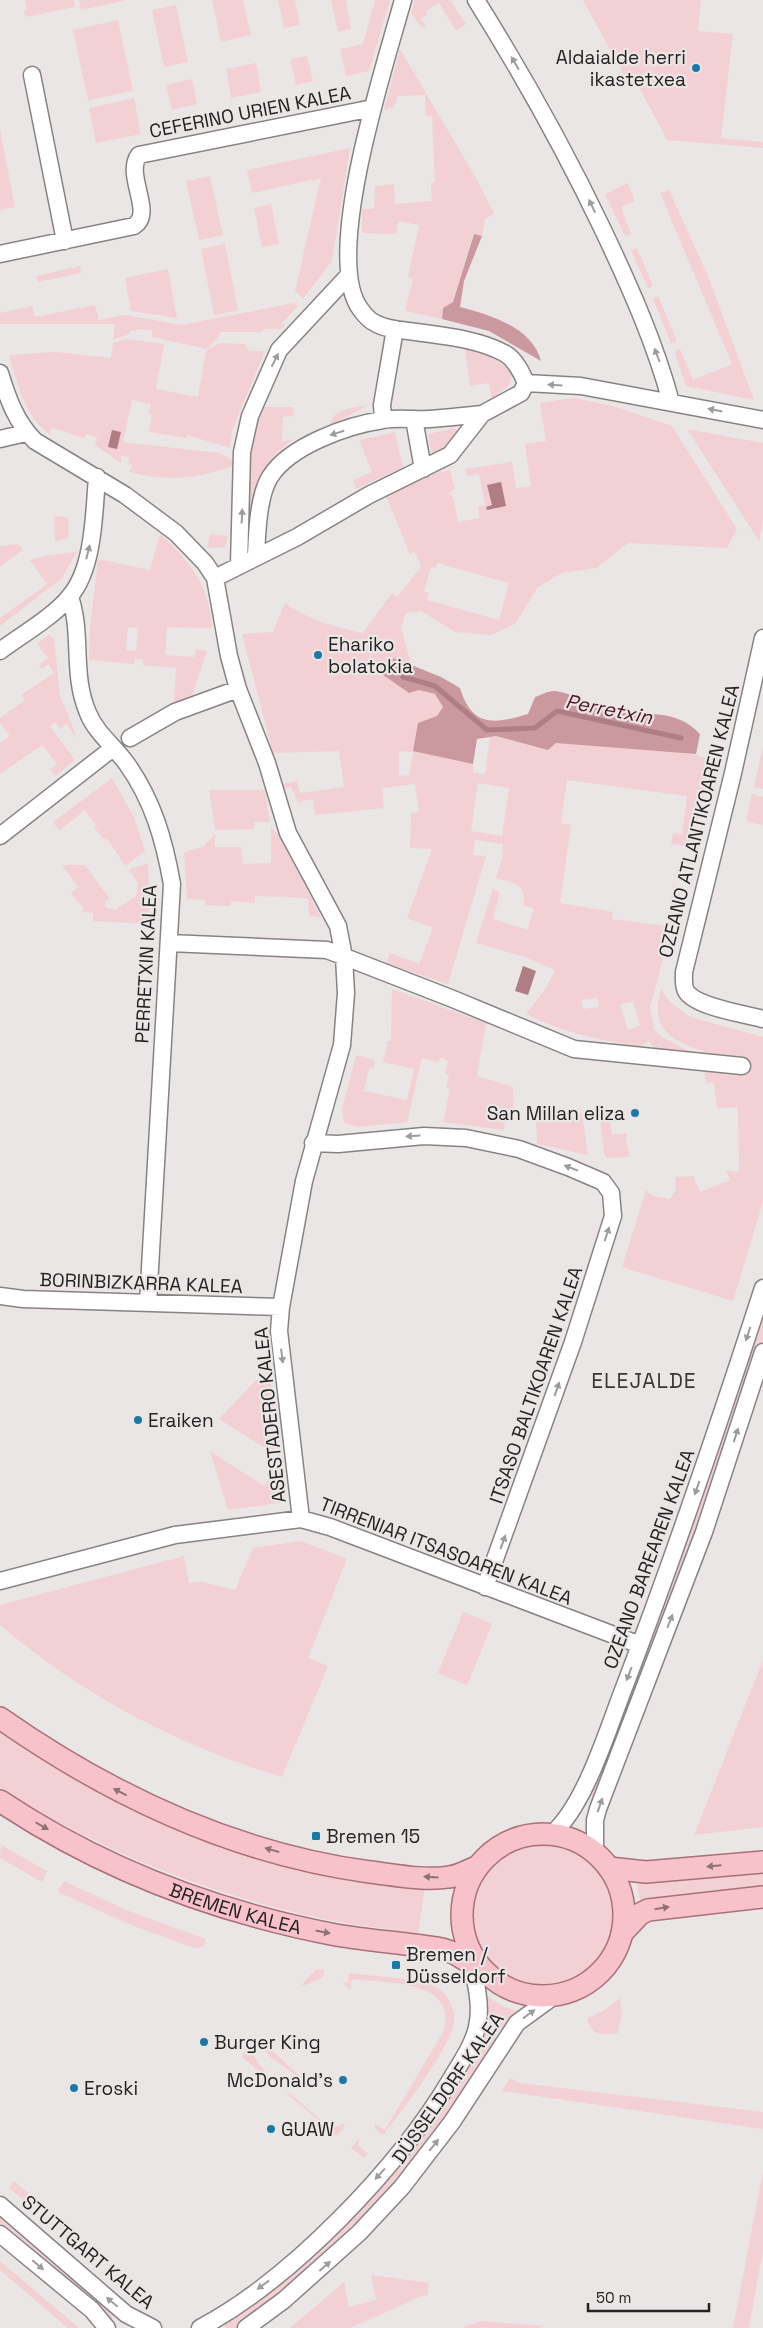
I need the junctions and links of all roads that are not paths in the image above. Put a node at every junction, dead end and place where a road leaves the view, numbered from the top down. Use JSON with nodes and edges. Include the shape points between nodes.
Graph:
{"nodes":[{"id":1,"x":403,"y":0,"type":"edge"},
{"id":2,"x":476,"y":0,"type":"edge"},
{"id":3,"x":32,"y":75,"type":"dead end"},
{"id":4,"x":373,"y":108,"type":"junction"},
{"id":5,"x":65,"y":241,"type":"junction"},
{"id":6,"x":0,"y":254,"type":"edge"},
{"id":7,"x":348,"y":276,"type":"junction"},
{"id":8,"x":395,"y":329,"type":"junction"},
{"id":9,"x":0,"y":373,"type":"edge"},
{"id":10,"x":526,"y":383,"type":"junction"},
{"id":11,"x":671,"y":402,"type":"junction"},
{"id":12,"x":482,"y":414,"type":"junction"},
{"id":13,"x":414,"y":419,"type":"junction"},
{"id":14,"x":383,"y":420,"type":"junction"},
{"id":15,"x":763,"y":420,"type":"edge"},
{"id":16,"x":26,"y":432,"type":"junction"},
{"id":17,"x":0,"y":439,"type":"edge"},
{"id":18,"x":423,"y":469,"type":"junction"},
{"id":19,"x":97,"y":477,"type":"junction"},
{"id":20,"x":256,"y":556,"type":"junction"},
{"id":21,"x":239,"y":565,"type":"junction"},
{"id":22,"x":214,"y":578,"type":"junction"},
{"id":23,"x":70,"y":597,"type":"junction"},
{"id":24,"x":763,"y":638,"type":"edge"},
{"id":25,"x":0,"y":651,"type":"edge"},
{"id":26,"x":238,"y":689,"type":"junction"},
{"id":27,"x":130,"y":738,"type":"dead end"},
{"id":28,"x":113,"y":748,"type":"junction"},
{"id":29,"x":0,"y":836,"type":"edge"},
{"id":30,"x":169,"y":943,"type":"junction"},
{"id":31,"x":344,"y":957,"type":"junction"},
{"id":32,"x":763,"y":1019,"type":"edge"},
{"id":33,"x":742,"y":1066,"type":"dead end"},
{"id":34,"x":313,"y":1143,"type":"junction"},
{"id":35,"x":763,"y":1288,"type":"edge"},
{"id":36,"x":0,"y":1296,"type":"edge"},
{"id":37,"x":148,"y":1303,"type":"junction"},
{"id":38,"x":281,"y":1307,"type":"junction"},
{"id":39,"x":763,"y":1352,"type":"edge"},
{"id":40,"x":301,"y":1518,"type":"junction"},
{"id":41,"x":0,"y":1581,"type":"edge"},
{"id":42,"x":485,"y":1587,"type":"junction"},
{"id":43,"x":640,"y":1645,"type":"junction"},
{"id":44,"x":0,"y":1718,"type":"edge"},
{"id":45,"x":0,"y":1801,"type":"edge"},
{"id":46,"x":552,"y":1834,"type":"junction"},
{"id":47,"x":602,"y":1861,"type":"junction"},
{"id":48,"x":763,"y":1862,"type":"edge"},
{"id":49,"x":478,"y":1867,"type":"junction"},
{"id":50,"x":763,"y":1897,"type":"edge"},
{"id":51,"x":622,"y":1933,"type":"junction"},
{"id":52,"x":478,"y":1968,"type":"junction"},
{"id":53,"x":554,"y":1996,"type":"junction"},
{"id":54,"x":0,"y":2205,"type":"edge"},
{"id":55,"x":0,"y":2234,"type":"edge"},
{"id":56,"x":107,"y":2328,"type":"edge"},
{"id":57,"x":153,"y":2328,"type":"edge"},
{"id":58,"x":200,"y":2328,"type":"edge"},
{"id":59,"x":246,"y":2328,"type":"edge"}],
"edges":[{"from":1,"to":4,"type":"street"},
{"from":11,"to":2,"type":"street","one_way":true,"via":[[623,271],[554,132]]},
{"from":3,"to":5,"type":"street"},
{"from":4,"to":5,"type":"street","name":"CEFERINO URIEN KALEA","via":[[139,155],[134,166],[142,219],[134,226]]},
{"from":4,"to":7,"type":"street","via":[[351,215]]},
{"from":5,"to":6,"type":"street","name":"CEFERINO URIEN KALEA"},
{"from":7,"to":8,"type":"street","via":[[361,310],[374,323]]},
{"from":21,"to":7,"type":"street","one_way":true,"via":[[242,452],[250,416],[279,350]]},
{"from":8,"to":10,"type":"street","via":[[470,341],[506,353]]},
{"from":8,"to":14,"type":"street","via":[[382,404]]},
{"from":9,"to":16,"type":"street","via":[[8,400]]},
{"from":11,"to":10,"type":"street","one_way":true,"via":[[581,386]]},
{"from":10,"to":12,"type":"street","via":[[521,393]]},
{"from":15,"to":11,"type":"street","one_way":true},
{"from":12,"to":13,"type":"street"},
{"from":12,"to":18,"type":"street","via":[[450,455]]},
{"from":13,"to":14,"type":"street"},
{"from":13,"to":18,"type":"street"},
{"from":14,"to":20,"type":"street","one_way":true,"via":[[324,437],[294,452],[281,463],[269,479],[261,505]]},
{"from":16,"to":17,"type":"street"},
{"from":16,"to":19,"type":"street","via":[[44,448]]},
{"from":18,"to":20,"type":"street"},
{"from":19,"to":22,"type":"street","via":[[176,533],[205,563]]},
{"from":23,"to":19,"type":"street","one_way":true,"via":[[82,576],[90,545]]},
{"from":20,"to":21,"type":"street"},
{"from":21,"to":22,"type":"street"},
{"from":22,"to":26,"type":"street","name":"ASESTADERO KALEA"},
{"from":23,"to":25,"type":"street"},
{"from":23,"to":28,"type":"street","name":"PERRETXIN KALEA","via":[[75,610],[77,674],[82,695],[88,714]]},
{"from":24,"to":32,"type":"street","name":"OZEANO ATLANTIKOAREN KALEA","via":[[684,977],[686,990],[695,999]]},
{"from":26,"to":27,"type":"street","via":[[175,712]]},
{"from":26,"to":31,"type":"street","name":"ASESTADERO KALEA","via":[[267,763],[288,833],[338,926]]},
{"from":28,"to":29,"type":"street"},
{"from":28,"to":30,"type":"street","name":"PERRETXIN KALEA","via":[[147,796],[159,825],[172,884]]},
{"from":30,"to":31,"type":"street","via":[[327,950]]},
{"from":30,"to":37,"type":"street","name":"PERRETXIN KALEA"},
{"from":31,"to":33,"type":"street","via":[[574,1049]]},
{"from":31,"to":34,"type":"street","name":"ASESTADERO KALEA","via":[[346,993],[342,1045]]},
{"from":34,"to":38,"type":"street","name":"ASESTADERO KALEA"},
{"from":42,"to":34,"type":"street","name":"ITSASO BALTIKOAREN KALEA","one_way":true,"via":[[573,1342],[613,1216],[612,1193],[597,1179],[519,1149],[466,1138],[424,1136],[338,1144]]},
{"from":35,"to":43,"type":"street","name":"OZEANO BAREAREN KALEA","one_way":true,"via":[[689,1511]]},
{"from":36,"to":37,"type":"street","name":"BORINBIZKARRA KALEA","via":[[30,1300]]},
{"from":37,"to":38,"type":"street","name":"BORINBIZKARRA KALEA"},
{"from":38,"to":40,"type":"street","name":"ASESTADERO KALEA","one_way":true,"via":[[279,1331]]},
{"from":47,"to":39,"type":"street","one_way":true,"via":[[595,1820],[598,1809],[704,1532]]},
{"from":40,"to":41,"type":"street","name":"TIRRENIAR ITSASOAREN KALEA","via":[[160,1538]]},
{"from":40,"to":42,"type":"street","name":"TIRRENIAR ITSASOAREN KALEA"},
{"from":42,"to":43,"type":"street","name":"TIRRENIAR ITSASOAREN KALEA"},
{"from":43,"to":46,"type":"street","name":"OZEANO BAREAREN KALEA","one_way":true,"via":[[578,1802]]},
{"from":49,"to":44,"type":"main road","one_way":true,"via":[[448,1878],[398,1875],[319,1862],[234,1840],[156,1810],[70,1765]]},
{"from":45,"to":52,"type":"main road","name":"BREMEN KALEA","one_way":true,"via":[[77,1847],[184,1895],[301,1928],[442,1949]]},
{"from":46,"to":47,"type":"main road","via":[[568,1838]]},
{"from":46,"to":49,"type":"main road","via":[[510,1840]]},
{"from":48,"to":47,"type":"main road","one_way":true,"via":[[646,1872]]},
{"from":47,"to":51,"type":"main road","via":[[617,1882],[622,1899]]},
{"from":49,"to":52,"type":"main road","via":[[464,1895],[462,1927]]},
{"from":51,"to":50,"type":"main road","one_way":true,"via":[[648,1910]]},
{"from":51,"to":53,"type":"main road","via":[[610,1960],[590,1982]]},
{"from":52,"to":53,"type":"main road","via":[[509,1990],[538,1997]]},
{"from":52,"to":58,"type":"street","name":"DÜSSELDORF KALEA","one_way":true,"via":[[478,2021],[460,2065],[439,2100],[394,2158],[310,2247],[268,2282]]},
{"from":59,"to":53,"type":"street","name":"DÜSSELDORF KALEA","one_way":true,"via":[[298,2289],[360,2233],[402,2187],[452,2122],[517,2023]]},
{"from":57,"to":54,"type":"street","name":"STUTTGART KALEA","one_way":true,"via":[[126,2314]]},
{"from":55,"to":56,"type":"street","one_way":true,"via":[[92,2310]]}]}
